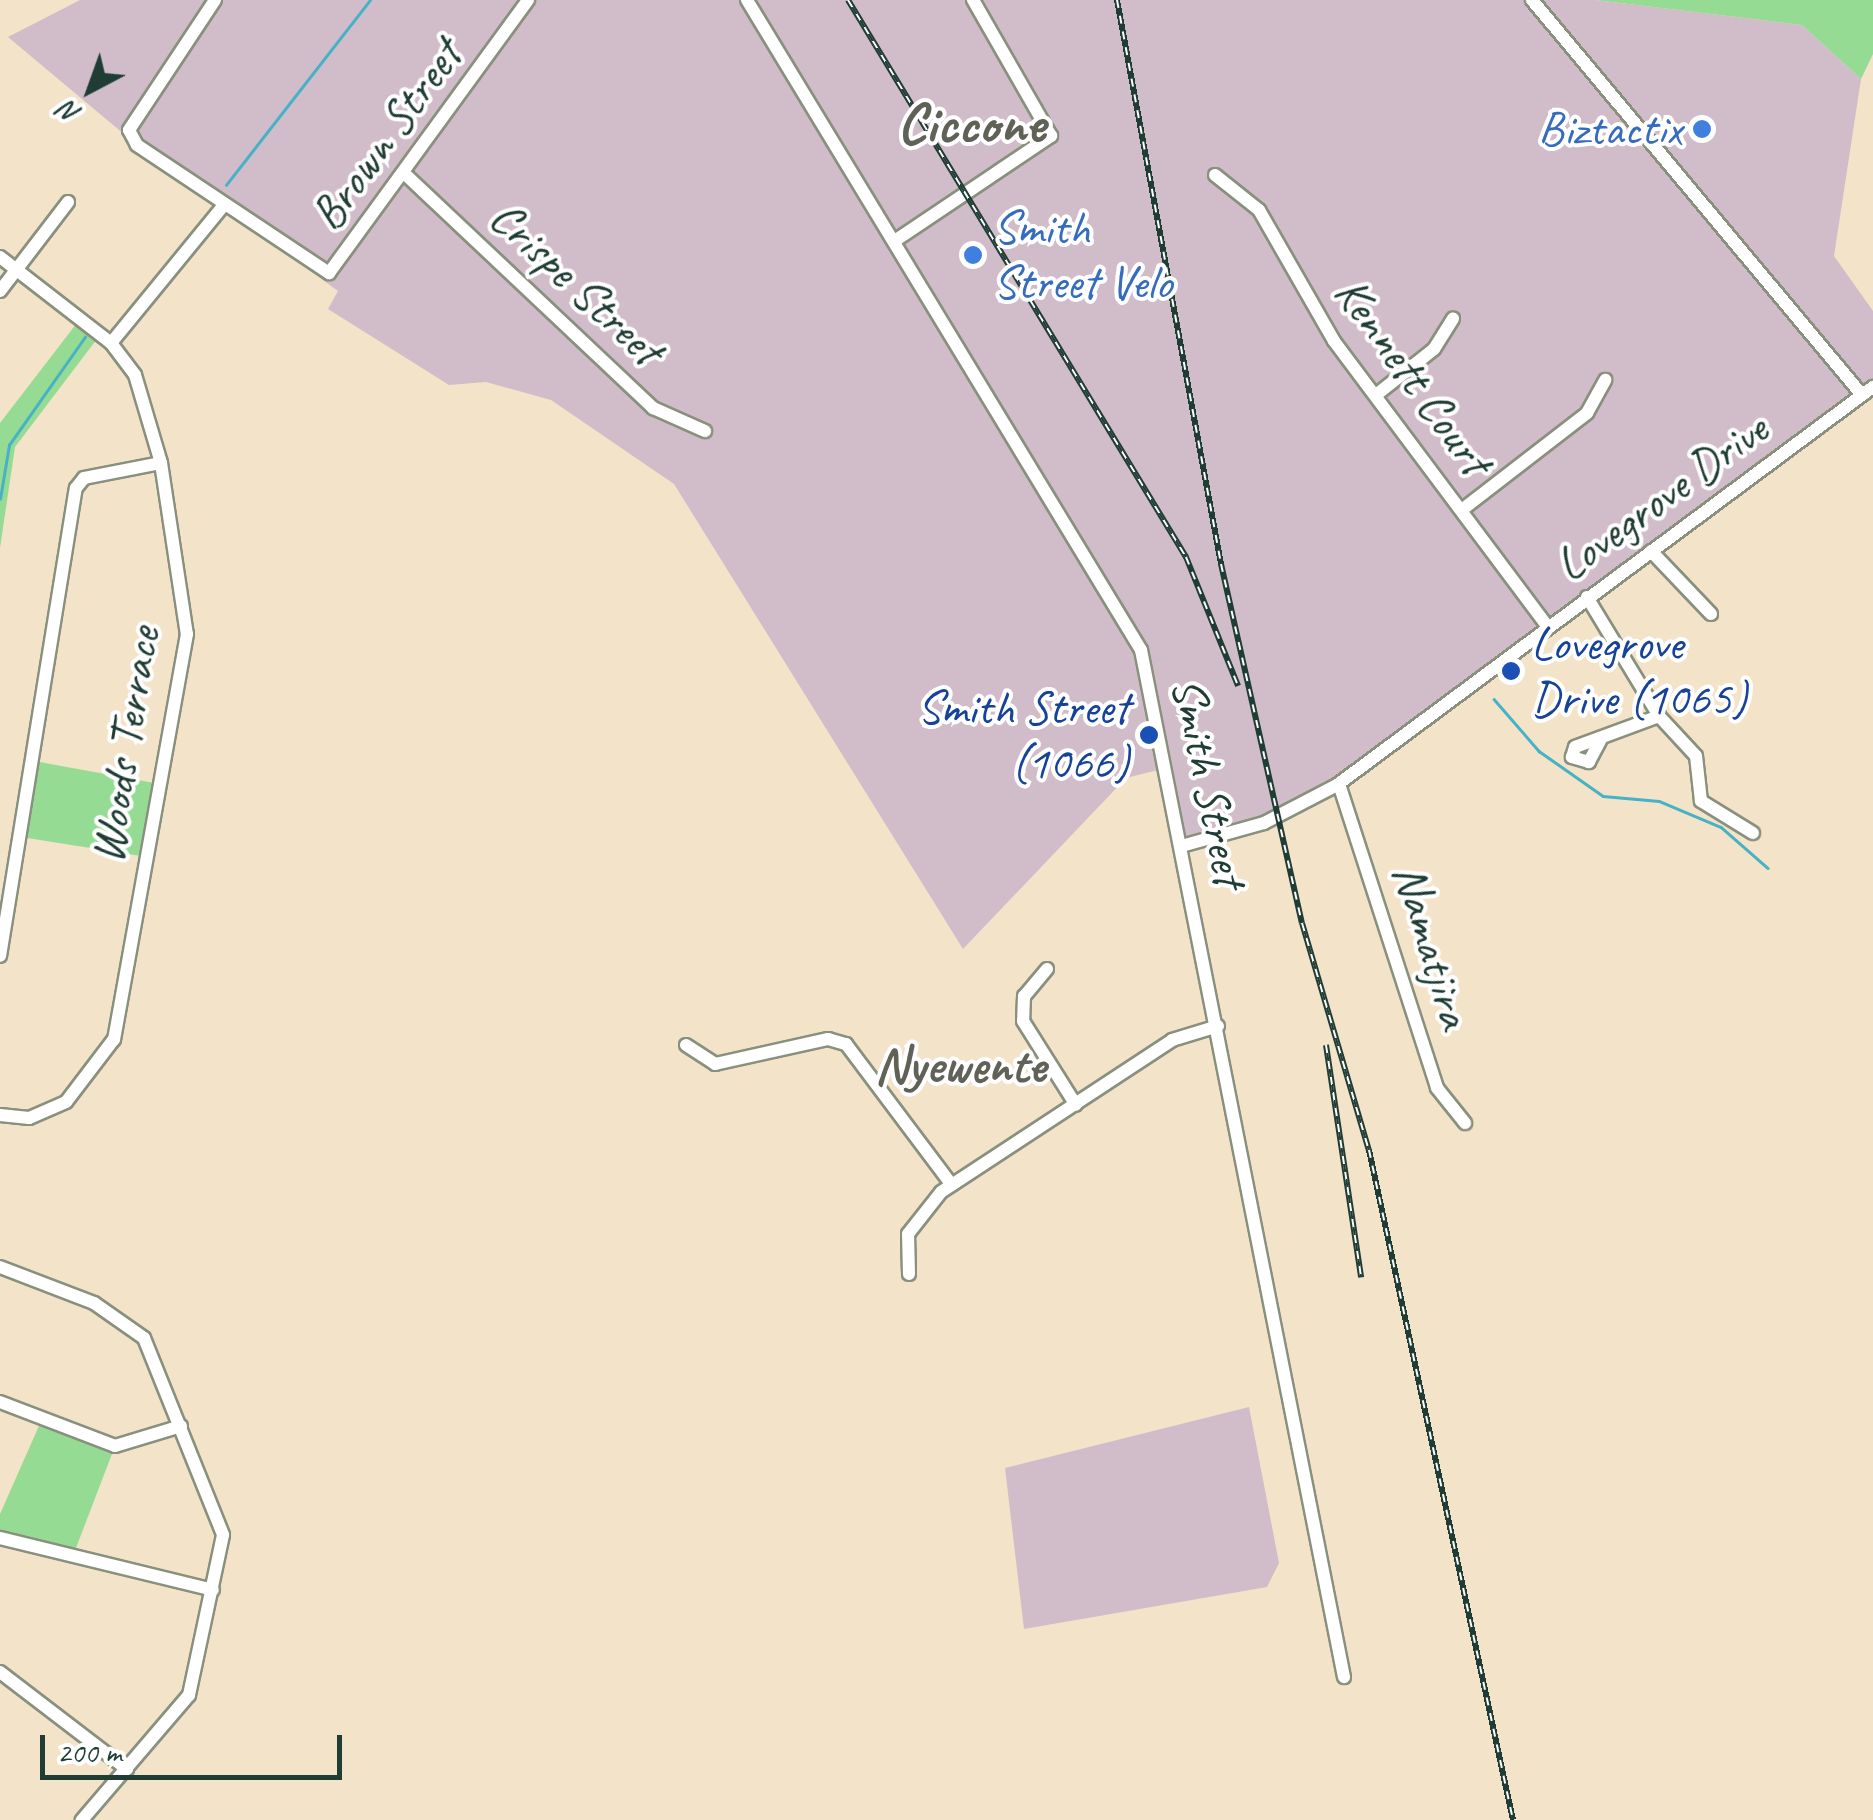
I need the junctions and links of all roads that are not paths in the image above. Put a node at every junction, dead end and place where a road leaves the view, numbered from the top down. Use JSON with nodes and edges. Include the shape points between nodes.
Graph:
{"nodes":[{"id":1,"x":215,"y":0,"type":"edge"},
{"id":2,"x":528,"y":0,"type":"edge"},
{"id":3,"x":747,"y":0,"type":"edge"},
{"id":4,"x":973,"y":0,"type":"edge"},
{"id":5,"x":1532,"y":0,"type":"edge"},
{"id":6,"x":406,"y":175,"type":"junction"},
{"id":7,"x":1215,"y":175,"type":"dead end"},
{"id":8,"x":68,"y":202,"type":"dead end"},
{"id":9,"x":223,"y":206,"type":"junction"},
{"id":10,"x":896,"y":240,"type":"junction"},
{"id":11,"x":0,"y":257,"type":"edge"},
{"id":12,"x":16,"y":269,"type":"junction"},
{"id":13,"x":0,"y":291,"type":"edge"},
{"id":14,"x":1452,"y":318,"type":"dead end"},
{"id":15,"x":112,"y":343,"type":"junction"},
{"id":16,"x":1606,"y":380,"type":"dead end"},
{"id":17,"x":1867,"y":391,"type":"edge"},
{"id":18,"x":1376,"y":395,"type":"junction"},
{"id":19,"x":705,"y":431,"type":"dead end"},
{"id":20,"x":161,"y":462,"type":"junction"},
{"id":21,"x":1462,"y":508,"type":"junction"},
{"id":22,"x":1651,"y":550,"type":"junction"},
{"id":23,"x":1588,"y":597,"type":"junction"},
{"id":24,"x":1711,"y":614,"type":"dead end"},
{"id":25,"x":1548,"y":627,"type":"junction"},
{"id":26,"x":1659,"y":716,"type":"junction"},
{"id":27,"x":1600,"y":741,"type":"dead end"},
{"id":28,"x":1339,"y":784,"type":"junction"},
{"id":29,"x":1753,"y":833,"type":"dead end"},
{"id":30,"x":1184,"y":844,"type":"junction"},
{"id":31,"x":0,"y":956,"type":"edge"},
{"id":32,"x":1047,"y":970,"type":"dead end"},
{"id":33,"x":1218,"y":1026,"type":"junction"},
{"id":34,"x":686,"y":1045,"type":"dead end"},
{"id":35,"x":1076,"y":1105,"type":"junction"},
{"id":36,"x":0,"y":1115,"type":"edge"},
{"id":37,"x":1465,"y":1123,"type":"dead end"},
{"id":38,"x":952,"y":1184,"type":"junction"},
{"id":39,"x":0,"y":1267,"type":"edge"},
{"id":40,"x":909,"y":1274,"type":"dead end"},
{"id":41,"x":0,"y":1402,"type":"edge"},
{"id":42,"x":181,"y":1426,"type":"junction"},
{"id":43,"x":0,"y":1538,"type":"edge"},
{"id":44,"x":213,"y":1590,"type":"junction"},
{"id":45,"x":0,"y":1672,"type":"edge"},
{"id":46,"x":1344,"y":1677,"type":"dead end"},
{"id":47,"x":127,"y":1768,"type":"junction"},
{"id":48,"x":82,"y":1820,"type":"edge"}],
"edges":[{"from":1,"to":9,"type":"street","name":"Brown Street","via":[[129,130],[137,145]]},
{"from":2,"to":6,"type":"street","name":"Brown Street"},
{"from":3,"to":10,"type":"street","name":"Smith Street"},
{"from":4,"to":10,"type":"street","via":[[1051,136]]},
{"from":5,"to":17,"type":"street"},
{"from":6,"to":9,"type":"street","name":"Brown Street","via":[[328,274]]},
{"from":6,"to":19,"type":"street","name":"Crispe Street","via":[[653,408]]},
{"from":7,"to":18,"type":"street","name":"Kennett Court","via":[[1259,210]]},
{"from":8,"to":12,"type":"street"},
{"from":9,"to":15,"type":"street"},
{"from":10,"to":30,"type":"street","name":"Smith Street","via":[[1132,629]]},
{"from":11,"to":12,"type":"street","name":"Woods Terrace"},
{"from":12,"to":13,"type":"street"},
{"from":12,"to":15,"type":"street","name":"Woods Terrace"},
{"from":14,"to":18,"type":"street","via":[[1434,349]]},
{"from":15,"to":20,"type":"street","name":"Woods Terrace","via":[[148,404]]},
{"from":16,"to":21,"type":"street","via":[[1588,412]]},
{"from":17,"to":22,"type":"street","name":"Lovegrove Drive"},
{"from":18,"to":21,"type":"street","name":"Kennett Court"},
{"from":20,"to":31,"type":"street","via":[[84,478],[76,488]]},
{"from":20,"to":36,"type":"street","name":"Woods Terrace","via":[[187,634],[114,1039],[66,1102],[30,1118]]},
{"from":21,"to":25,"type":"street","name":"Kennett Court"},
{"from":22,"to":23,"type":"street","name":"Lovegrove Drive"},
{"from":22,"to":24,"type":"street"},
{"from":23,"to":25,"type":"street","name":"Lovegrove Drive"},
{"from":23,"to":26,"type":"street"},
{"from":25,"to":28,"type":"street","name":"Lovegrove Drive"},
{"from":26,"to":27,"type":"street"},
{"from":26,"to":29,"type":"street","via":[[1696,756],[1701,801]]},
{"from":28,"to":30,"type":"street","name":"Lovegrove Drive","via":[[1264,824]]},
{"from":28,"to":37,"type":"street","name":"Namatjira","via":[[1437,1088]]},
{"from":30,"to":33,"type":"street","name":"Smith Street"},
{"from":32,"to":35,"type":"street","via":[[1024,996],[1023,1021]]},
{"from":33,"to":35,"type":"street","via":[[1172,1040]]},
{"from":33,"to":46,"type":"street","name":"Smith Street"},
{"from":34,"to":38,"type":"street","via":[[715,1064],[840,1041],[862,1057]]},
{"from":35,"to":38,"type":"street"},
{"from":38,"to":40,"type":"street","via":[[915,1220],[905,1247]]},
{"from":39,"to":42,"type":"street","via":[[133,1328],[160,1362]]},
{"from":41,"to":42,"type":"street","via":[[115,1446]]},
{"from":42,"to":44,"type":"street","via":[[223,1536]]},
{"from":43,"to":44,"type":"street"},
{"from":44,"to":47,"type":"street","via":[[189,1695]]},
{"from":45,"to":47,"type":"street"},
{"from":47,"to":48,"type":"street"}]}
